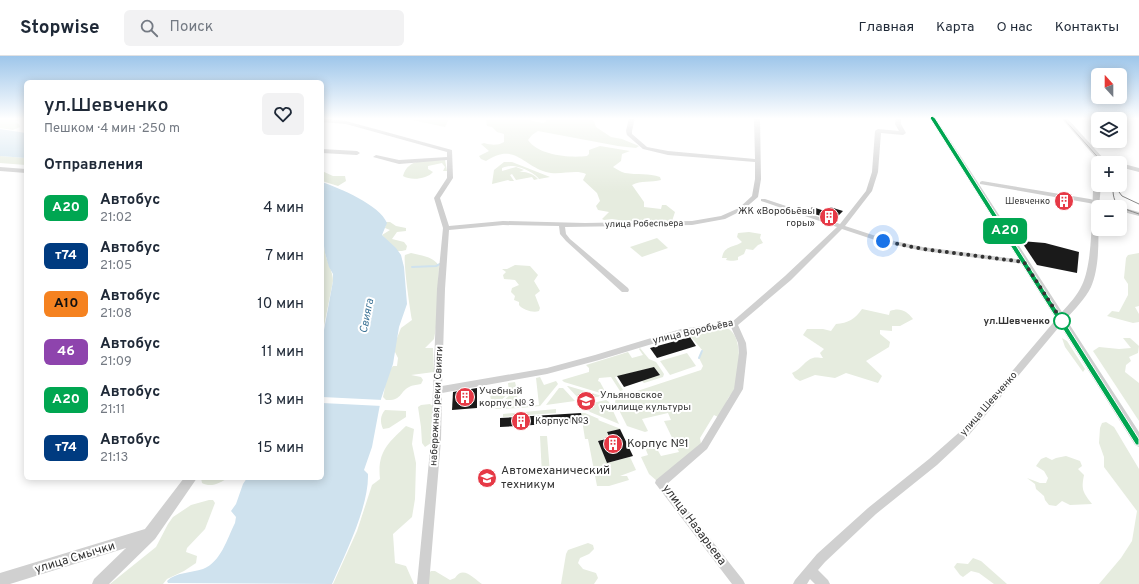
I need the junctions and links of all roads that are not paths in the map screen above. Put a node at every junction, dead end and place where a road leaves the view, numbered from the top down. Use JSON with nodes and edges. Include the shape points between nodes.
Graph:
{"nodes":[{"id":1,"x":412,"y":143,"type":"edge"},
{"id":2,"x":639,"y":143,"type":"edge"},
{"id":3,"x":758,"y":143,"type":"edge"},
{"id":4,"x":878,"y":143,"type":"edge"},
{"id":5,"x":948,"y":143,"type":"edge"},
{"id":6,"x":1085,"y":143,"type":"edge"},
{"id":7,"x":324,"y":151,"type":"edge"},
{"id":8,"x":357,"y":153,"type":"dead end"},
{"id":9,"x":450,"y":154,"type":"junction"},
{"id":10,"x":1097,"y":156,"type":"edge"},
{"id":11,"x":376,"y":157,"type":"dead end"},
{"id":12,"x":758,"y":161,"type":"junction"},
{"id":13,"x":1127,"y":167,"type":"edge"},
{"id":14,"x":0,"y":169,"type":"edge"},
{"id":15,"x":1139,"y":170,"type":"edge"},
{"id":16,"x":24,"y":171,"type":"edge"},
{"id":17,"x":982,"y":183,"type":"dead end"},
{"id":18,"x":763,"y":200,"type":"dead end"},
{"id":19,"x":1091,"y":201,"type":"edge"},
{"id":20,"x":1127,"y":211,"type":"edge"},
{"id":21,"x":1139,"y":214,"type":"edge"},
{"id":22,"x":562,"y":224,"type":"junction"},
{"id":23,"x":446,"y":228,"type":"junction"},
{"id":24,"x":841,"y":228,"type":"junction"},
{"id":25,"x":1093,"y":236,"type":"edge"},
{"id":26,"x":1024,"y":262,"type":"junction"},
{"id":27,"x":625,"y":290,"type":"dead end"},
{"id":28,"x":1061,"y":319,"type":"junction"},
{"id":29,"x":734,"y":324,"type":"junction"},
{"id":30,"x":439,"y":390,"type":"junction"},
{"id":31,"x":1139,"y":442,"type":"edge"},
{"id":32,"x":190,"y":480,"type":"edge"},
{"id":33,"x":150,"y":534,"type":"junction"},
{"id":34,"x":810,"y":571,"type":"junction"},
{"id":35,"x":0,"y":580,"type":"edge"},
{"id":36,"x":100,"y":584,"type":"edge"},
{"id":37,"x":423,"y":584,"type":"edge"},
{"id":38,"x":739,"y":584,"type":"edge"},
{"id":39,"x":799,"y":584,"type":"edge"},
{"id":40,"x":824,"y":584,"type":"edge"}],
"edges":[{"from":1,"to":9,"type":"street"},
{"from":2,"to":12,"type":"street","via":[[645,148],[668,153]]},
{"from":3,"to":12,"type":"street","name":"улица Робеспьера"},
{"from":4,"to":24,"type":"street","name":"улица Воробьёва","via":[[869,191]]},
{"from":5,"to":26,"type":"street"},
{"from":6,"to":10,"type":"street"},
{"from":7,"to":8,"type":"street"},
{"from":9,"to":11,"type":"street","via":[[399,162]]},
{"from":9,"to":23,"type":"street","via":[[450,178],[437,198]]},
{"from":12,"to":22,"type":"street","name":"улица Робеспьера","via":[[755,198],[723,218],[692,223]]},
{"from":13,"to":15,"type":"street"},
{"from":14,"to":16,"type":"street"},
{"from":17,"to":19,"type":"street"},
{"from":18,"to":24,"type":"street"},
{"from":20,"to":21,"type":"street"},
{"from":22,"to":23,"type":"street","name":"улица Робеспьера","via":[[509,223]]},
{"from":22,"to":27,"type":"street","via":[[563,234],[568,240]]},
{"from":23,"to":30,"type":"street","name":"набережная реки Свияги"},
{"from":24,"to":26,"type":"street","via":[[883,241],[923,249]]},
{"from":24,"to":29,"type":"street","name":"улица Воробьёва"},
{"from":25,"to":28,"type":"street","name":"улица Шевченко","via":[[1088,282]]},
{"from":26,"to":28,"type":"street"},
{"from":28,"to":31,"type":"street"},
{"from":28,"to":34,"type":"street","name":"улица Шевченко","via":[[966,432],[933,462],[872,510]]},
{"from":29,"to":30,"type":"street","name":"улица Воробьёва","via":[[681,332],[547,370]]},
{"from":29,"to":38,"type":"street","name":"улица Назарьева","via":[[742,343],[743,353],[738,389],[704,446],[660,484]]},
{"from":30,"to":37,"type":"street","name":"набережная реки Свияги"},
{"from":32,"to":33,"type":"street"},
{"from":33,"to":35,"type":"street","name":"улица Смычки"},
{"from":33,"to":36,"type":"street"},
{"from":34,"to":39,"type":"street","name":"улица Шевченко"},
{"from":34,"to":40,"type":"street"}]}
